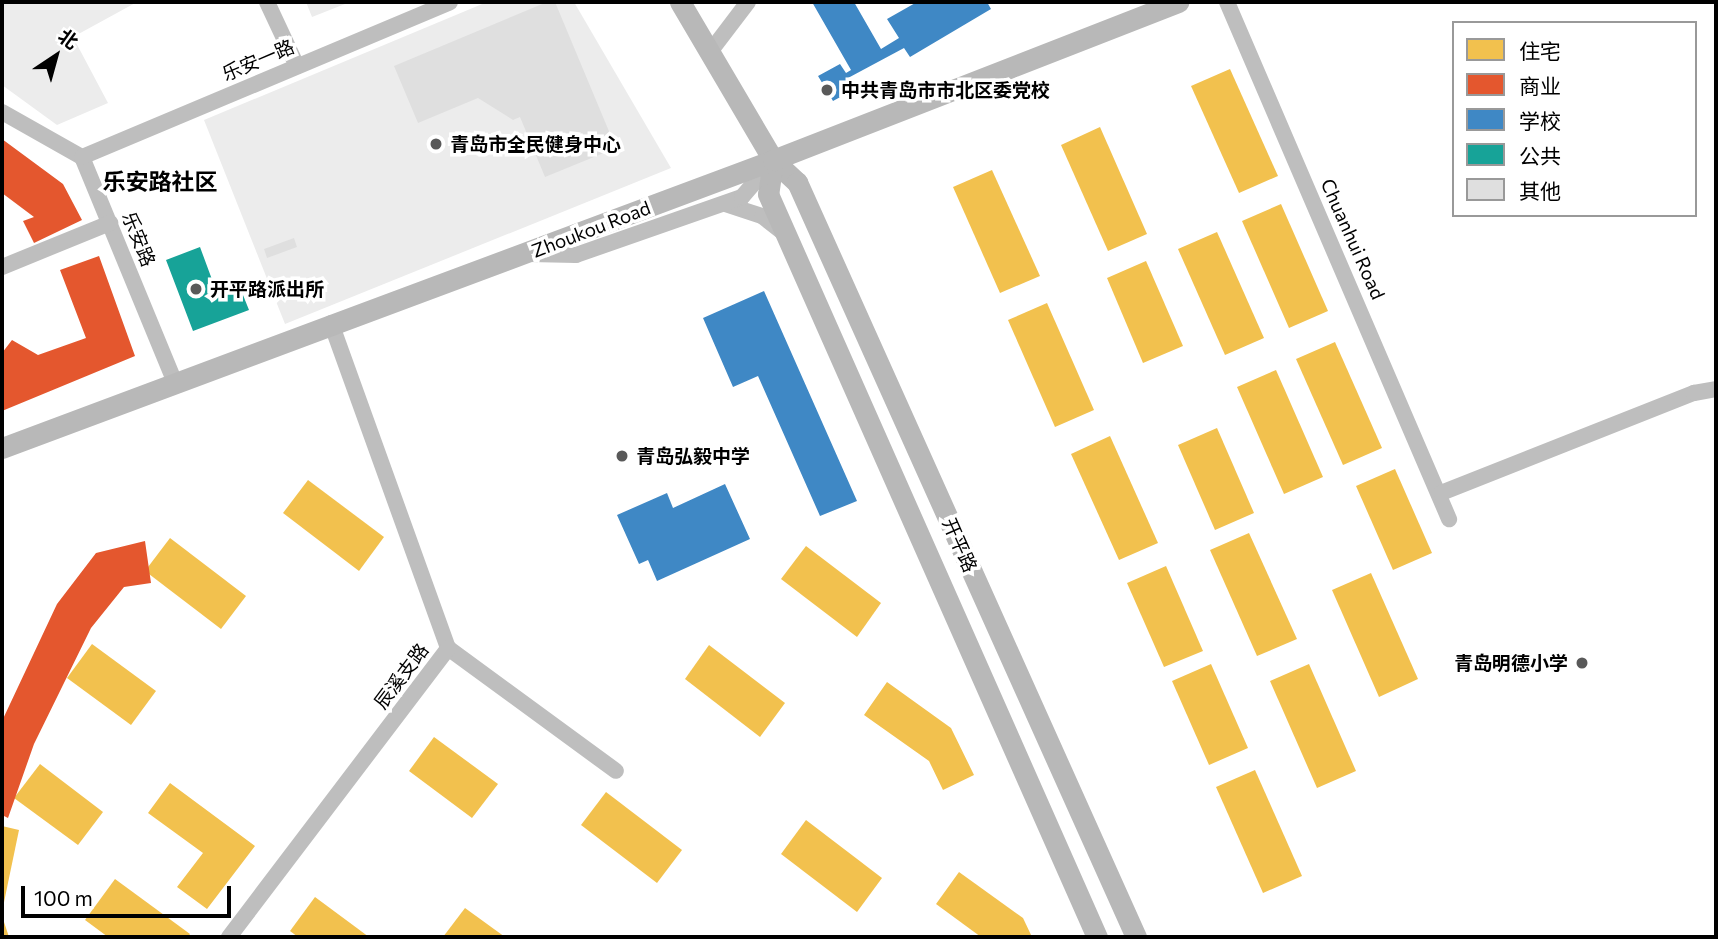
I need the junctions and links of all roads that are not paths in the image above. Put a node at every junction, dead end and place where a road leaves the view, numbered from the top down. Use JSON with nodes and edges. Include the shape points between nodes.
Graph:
{"nodes":[{"id":1,"x":267,"y":2,"type":"edge"},
{"id":2,"x":450,"y":2,"type":"edge"},
{"id":3,"x":680,"y":2,"type":"edge"},
{"id":4,"x":748,"y":2,"type":"edge"},
{"id":5,"x":1178,"y":2,"type":"edge"},
{"id":6,"x":1227,"y":2,"type":"edge"},
{"id":7,"x":710,"y":52,"type":"junction"},
{"id":8,"x":298,"y":66,"type":"junction"},
{"id":9,"x":2,"y":112,"type":"edge"},
{"id":10,"x":82,"y":157,"type":"junction"},
{"id":11,"x":773,"y":160,"type":"junction"},
{"id":12,"x":723,"y":203,"type":"junction"},
{"id":13,"x":110,"y":223,"type":"junction"},
{"id":14,"x":785,"y":235,"type":"junction"},
{"id":15,"x":524,"y":254,"type":"junction"},
{"id":16,"x":2,"y":267,"type":"edge"},
{"id":17,"x":331,"y":323,"type":"junction"},
{"id":18,"x":175,"y":383,"type":"junction"},
{"id":19,"x":1716,"y":389,"type":"edge"},
{"id":20,"x":2,"y":448,"type":"edge"},
{"id":21,"x":1441,"y":493,"type":"junction"},
{"id":22,"x":1449,"y":519,"type":"dead end"},
{"id":23,"x":448,"y":648,"type":"junction"},
{"id":24,"x":616,"y":771,"type":"dead end"},
{"id":25,"x":229,"y":937,"type":"edge"},
{"id":26,"x":1097,"y":937,"type":"edge"},
{"id":27,"x":1136,"y":937,"type":"edge"}],
"edges":[{"from":1,"to":8,"type":"street"},
{"from":2,"to":8,"type":"street","name":"乐安一路"},
{"from":3,"to":7,"type":"main road","name":"开平路"},
{"from":4,"to":7,"type":"street"},
{"from":5,"to":11,"type":"main road","name":"Zhoukou Road"},
{"from":6,"to":21,"type":"street","name":"Chuanhui Road"},
{"from":7,"to":11,"type":"main road","name":"开平路"},
{"from":8,"to":10,"type":"street","name":"乐安一路"},
{"from":9,"to":10,"type":"street"},
{"from":10,"to":13,"type":"street","name":"乐安路"},
{"from":11,"to":12,"type":"street","via":[[741,197]]},
{"from":11,"to":14,"type":"main road","name":"开平路","via":[[768,194]]},
{"from":11,"to":15,"type":"main road","name":"Zhoukou Road"},
{"from":11,"to":27,"type":"main road","name":"开平路","via":[[797,182]]},
{"from":12,"to":14,"type":"street","via":[[762,216]]},
{"from":12,"to":15,"type":"street","via":[[576,255]]},
{"from":13,"to":16,"type":"street"},
{"from":13,"to":18,"type":"street","name":"乐安路"},
{"from":14,"to":26,"type":"main road","name":"开平路"},
{"from":15,"to":17,"type":"main road","name":"Zhoukou Road"},
{"from":17,"to":18,"type":"main road","name":"Zhoukou Road"},
{"from":17,"to":23,"type":"street","name":"辰溪支路"},
{"from":18,"to":20,"type":"main road","name":"Zhoukou Road"},
{"from":19,"to":21,"type":"street","via":[[1694,393]]},
{"from":21,"to":22,"type":"street","name":"Chuanhui Road"},
{"from":23,"to":24,"type":"street"},
{"from":23,"to":25,"type":"street","name":"辰溪支路"}]}
